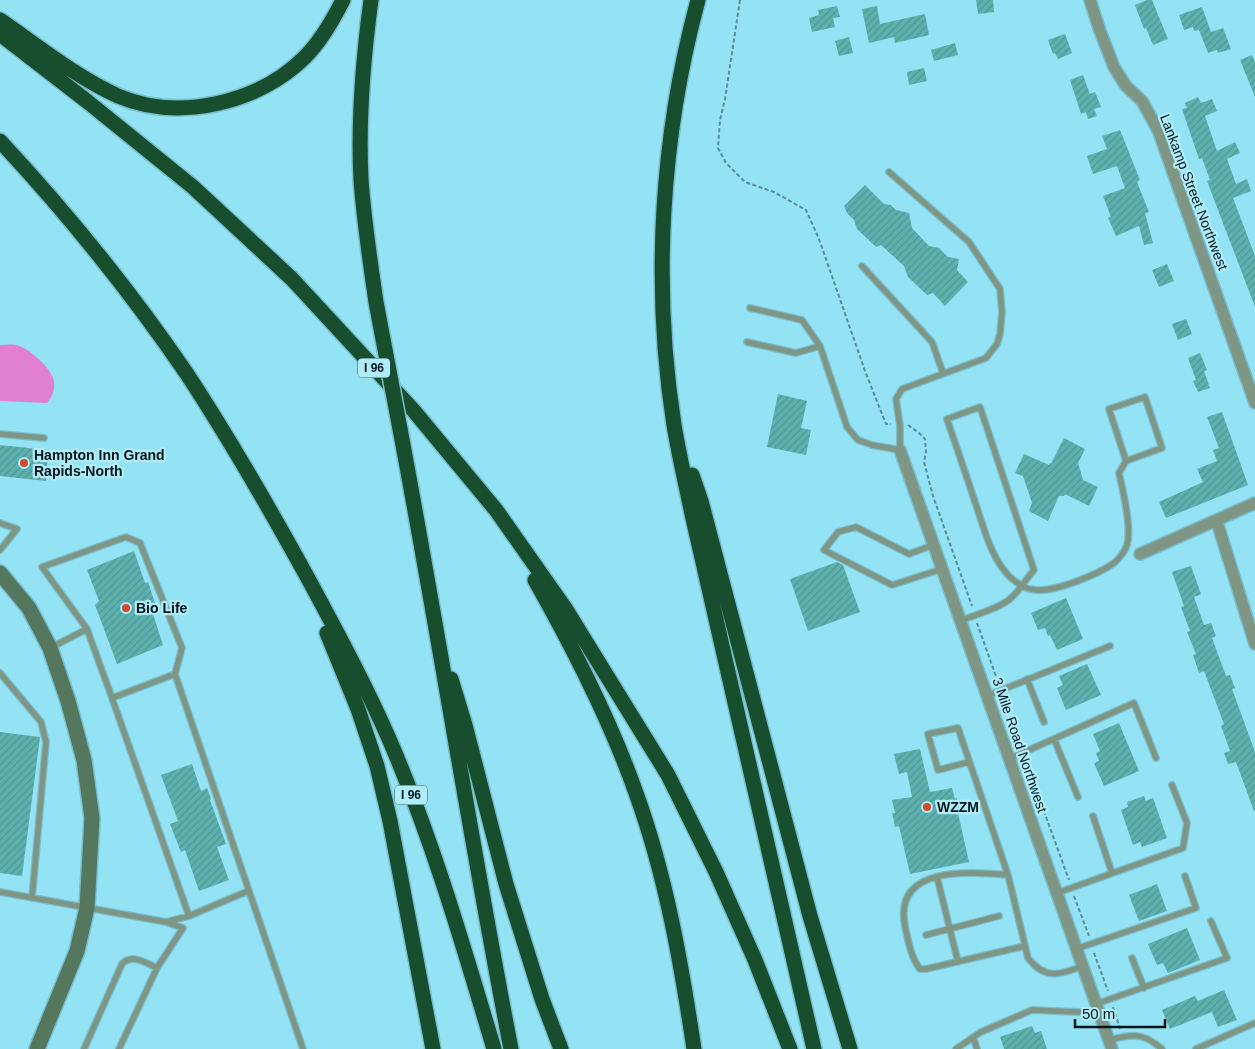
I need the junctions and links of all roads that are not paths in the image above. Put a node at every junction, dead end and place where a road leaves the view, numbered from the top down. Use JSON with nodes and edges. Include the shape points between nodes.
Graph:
{"nodes":[{"id":1,"x":343,"y":0,"type":"edge"},
{"id":2,"x":371,"y":0,"type":"edge"},
{"id":3,"x":698,"y":0,"type":"edge"},
{"id":4,"x":1090,"y":0,"type":"edge"},
{"id":5,"x":0,"y":20,"type":"edge"},
{"id":6,"x":0,"y":34,"type":"edge"},
{"id":7,"x":0,"y":141,"type":"edge"},
{"id":8,"x":889,"y":172,"type":"dead end"},
{"id":9,"x":862,"y":266,"type":"dead end"},
{"id":10,"x":750,"y":308,"type":"dead end"},
{"id":11,"x":747,"y":342,"type":"dead end"},
{"id":12,"x":820,"y":346,"type":"junction"},
{"id":13,"x":943,"y":373,"type":"junction"},
{"id":14,"x":1255,"y":403,"type":"edge"},
{"id":15,"x":674,"y":425,"type":"junction"},
{"id":16,"x":0,"y":434,"type":"edge"},
{"id":17,"x":44,"y":438,"type":"dead end"},
{"id":18,"x":900,"y":450,"type":"junction"},
{"id":19,"x":1126,"y":461,"type":"junction"},
{"id":20,"x":1255,"y":504,"type":"edge"},
{"id":21,"x":496,"y":510,"type":"junction"},
{"id":22,"x":1216,"y":522,"type":"junction"},
{"id":23,"x":0,"y":523,"type":"edge"},
{"id":24,"x":933,"y":544,"type":"junction"},
{"id":25,"x":0,"y":550,"type":"edge"},
{"id":26,"x":1140,"y":554,"type":"dead end"},
{"id":27,"x":295,"y":555,"type":"junction"},
{"id":28,"x":942,"y":569,"type":"junction"},
{"id":29,"x":0,"y":573,"type":"edge"},
{"id":30,"x":1020,"y":586,"type":"junction"},
{"id":31,"x":960,"y":620,"type":"junction"},
{"id":32,"x":87,"y":629,"type":"junction"},
{"id":33,"x":1255,"y":644,"type":"edge"},
{"id":34,"x":1110,"y":646,"type":"dead end"},
{"id":35,"x":50,"y":648,"type":"junction"},
{"id":36,"x":441,"y":652,"type":"junction"},
{"id":37,"x":0,"y":673,"type":"edge"},
{"id":38,"x":175,"y":674,"type":"junction"},
{"id":39,"x":1027,"y":679,"type":"junction"},
{"id":40,"x":987,"y":696,"type":"junction"},
{"id":41,"x":112,"y":698,"type":"junction"},
{"id":42,"x":1044,"y":722,"type":"dead end"},
{"id":43,"x":1054,"y":739,"type":"junction"},
{"id":44,"x":1156,"y":758,"type":"dead end"},
{"id":45,"x":1009,"y":759,"type":"junction"},
{"id":46,"x":969,"y":762,"type":"junction"},
{"id":47,"x":1172,"y":785,"type":"dead end"},
{"id":48,"x":1078,"y":797,"type":"dead end"},
{"id":49,"x":1093,"y":816,"type":"dead end"},
{"id":50,"x":1112,"y":873,"type":"junction"},
{"id":51,"x":1008,"y":874,"type":"junction"},
{"id":52,"x":1185,"y":876,"type":"dead end"},
{"id":53,"x":937,"y":877,"type":"junction"},
{"id":54,"x":248,"y":891,"type":"junction"},
{"id":55,"x":0,"y":892,"type":"edge"},
{"id":56,"x":1057,"y":893,"type":"junction"},
{"id":57,"x":32,"y":898,"type":"junction"},
{"id":58,"x":87,"y":908,"type":"junction"},
{"id":59,"x":189,"y":916,"type":"junction"},
{"id":60,"x":999,"y":916,"type":"dead end"},
{"id":61,"x":166,"y":922,"type":"junction"},
{"id":62,"x":1211,"y":922,"type":"dead end"},
{"id":63,"x":950,"y":929,"type":"junction"},
{"id":64,"x":926,"y":935,"type":"dead end"},
{"id":65,"x":1025,"y":946,"type":"junction"},
{"id":66,"x":1076,"y":948,"type":"junction"},
{"id":67,"x":1132,"y":958,"type":"dead end"},
{"id":68,"x":958,"y":962,"type":"junction"},
{"id":69,"x":1082,"y":966,"type":"junction"},
{"id":70,"x":157,"y":968,"type":"junction"},
{"id":71,"x":1144,"y":988,"type":"junction"},
{"id":72,"x":1098,"y":1009,"type":"junction"},
{"id":73,"x":1255,"y":1023,"type":"edge"},
{"id":74,"x":973,"y":1038,"type":"junction"},
{"id":75,"x":1110,"y":1044,"type":"edge"},
{"id":76,"x":37,"y":1049,"type":"edge"},
{"id":77,"x":84,"y":1049,"type":"edge"},
{"id":78,"x":119,"y":1049,"type":"edge"},
{"id":79,"x":303,"y":1049,"type":"edge"},
{"id":80,"x":433,"y":1049,"type":"edge"},
{"id":81,"x":494,"y":1049,"type":"edge"},
{"id":82,"x":511,"y":1049,"type":"edge"},
{"id":83,"x":561,"y":1049,"type":"edge"},
{"id":84,"x":694,"y":1049,"type":"edge"},
{"id":85,"x":790,"y":1049,"type":"edge"},
{"id":86,"x":814,"y":1049,"type":"edge"},
{"id":87,"x":850,"y":1049,"type":"edge"},
{"id":88,"x":956,"y":1049,"type":"edge"},
{"id":89,"x":977,"y":1049,"type":"edge"},
{"id":90,"x":1162,"y":1049,"type":"edge"},
{"id":91,"x":1196,"y":1049,"type":"edge"}],
"edges":[{"from":1,"to":5,"type":"highway","via":[[313,48],[287,72],[232,100],[199,106],[154,105],[118,96]]},
{"from":2,"to":36,"type":"highway","bridge":true,"via":[[361,148],[365,227]]},
{"from":3,"to":15,"type":"highway","via":[[670,132],[661,252],[665,343]]},
{"from":4,"to":14,"type":"street","name":"Lankamp Street Northwest","via":[[1114,67],[1126,86],[1142,101],[1158,130]]},
{"from":6,"to":21,"type":"highway","number":"I 96","via":[[193,187],[292,279],[414,411]]},
{"from":7,"to":27,"type":"highway","number":"I 96","via":[[64,212],[150,322],[227,436]]},
{"from":8,"to":13,"type":"lane","via":[[969,242],[1000,289],[1000,334],[991,353],[986,358]]},
{"from":9,"to":13,"type":"lane","via":[[932,342]]},
{"from":10,"to":12,"type":"lane","via":[[802,320]]},
{"from":11,"to":12,"type":"lane","via":[[796,353]]},
{"from":12,"to":18,"type":"lane","via":[[848,427],[858,440]]},
{"from":13,"to":18,"type":"lane","via":[[902,389],[896,399]]},
{"from":15,"to":86,"type":"highway"},
{"from":15,"to":87,"type":"highway","via":[[701,501],[810,916]]},
{"from":16,"to":17,"type":"lane"},
{"from":18,"to":24,"type":"street","name":"3 Mile Road Northwest"},
{"from":19,"to":19,"type":"lane","via":[[1109,409],[1145,397],[1162,448]]},
{"from":19,"to":30,"type":"lane","via":[[1119,473],[1126,503],[1128,544],[1121,556],[1103,569],[1063,586],[1035,590]]},
{"from":20,"to":22,"type":"street"},
{"from":21,"to":84,"type":"highway","via":[[586,674],[636,794],[668,904]]},
{"from":21,"to":85,"type":"highway","number":"I 96","via":[[565,608],[668,775],[716,872]]},
{"from":22,"to":26,"type":"street"},
{"from":22,"to":33,"type":"street"},
{"from":23,"to":25,"type":"lane","via":[[17,529]]},
{"from":24,"to":28,"type":"street","name":"3 Mile Road Northwest"},
{"from":24,"to":28,"type":"lane","via":[[910,554],[856,526],[838,532],[824,550],[892,585]]},
{"from":27,"to":80,"type":"highway","via":[[358,709],[376,766],[390,821]]},
{"from":27,"to":81,"type":"highway","number":"I 96","via":[[358,672],[390,742],[444,883]]},
{"from":28,"to":31,"type":"street","name":"3 Mile Road Northwest"},
{"from":29,"to":35,"type":"street","via":[[29,608]]},
{"from":30,"to":30,"type":"lane","via":[[1034,570],[980,407],[947,419],[998,564]]},
{"from":30,"to":31,"type":"lane","via":[[1003,604]]},
{"from":31,"to":40,"type":"street","name":"3 Mile Road Northwest"},
{"from":32,"to":35,"type":"lane"},
{"from":32,"to":38,"type":"lane","via":[[42,567],[126,537],[140,543],[182,648]]},
{"from":32,"to":41,"type":"lane"},
{"from":34,"to":39,"type":"lane"},
{"from":35,"to":58,"type":"street","via":[[84,760],[92,818]]},
{"from":36,"to":82,"type":"highway","via":[[491,950]]},
{"from":36,"to":83,"type":"highway","via":[[456,691],[514,910]]},
{"from":37,"to":57,"type":"lane","via":[[41,722],[46,742]]},
{"from":38,"to":41,"type":"lane"},
{"from":38,"to":54,"type":"lane"},
{"from":39,"to":40,"type":"lane"},
{"from":39,"to":42,"type":"lane"},
{"from":40,"to":45,"type":"street","name":"3 Mile Road Northwest"},
{"from":41,"to":59,"type":"lane"},
{"from":43,"to":44,"type":"lane","via":[[1134,703]]},
{"from":43,"to":45,"type":"lane"},
{"from":43,"to":48,"type":"lane"},
{"from":45,"to":56,"type":"street","name":"3 Mile Road Northwest"},
{"from":46,"to":46,"type":"lane","via":[[958,728],[928,734],[938,770]]},
{"from":46,"to":51,"type":"lane"},
{"from":47,"to":50,"type":"lane","via":[[1187,823],[1183,848]]},
{"from":49,"to":50,"type":"lane"},
{"from":50,"to":56,"type":"lane"},
{"from":51,"to":53,"type":"lane","via":[[973,872]]},
{"from":51,"to":65,"type":"lane"},
{"from":52,"to":66,"type":"lane","via":[[1196,908]]},
{"from":53,"to":63,"type":"lane"},
{"from":53,"to":68,"type":"lane","via":[[914,886],[905,900],[902,913],[915,964],[920,969]]},
{"from":54,"to":59,"type":"lane"},
{"from":54,"to":79,"type":"lane"},
{"from":55,"to":57,"type":"lane"},
{"from":56,"to":66,"type":"street","name":"3 Mile Road Northwest"},
{"from":57,"to":58,"type":"lane"},
{"from":58,"to":61,"type":"lane"},
{"from":58,"to":76,"type":"street","via":[[77,951]]},
{"from":59,"to":61,"type":"lane"},
{"from":60,"to":63,"type":"lane"},
{"from":61,"to":70,"type":"lane","via":[[183,928]]},
{"from":62,"to":71,"type":"lane","via":[[1227,958]]},
{"from":63,"to":64,"type":"lane"},
{"from":63,"to":68,"type":"lane"},
{"from":65,"to":68,"type":"lane"},
{"from":65,"to":69,"type":"lane","via":[[1028,958],[1043,972],[1059,974]]},
{"from":66,"to":69,"type":"street","name":"3 Mile Road Northwest"},
{"from":67,"to":71,"type":"lane"},
{"from":69,"to":72,"type":"street","name":"3 Mile Road Northwest"},
{"from":70,"to":77,"type":"lane","via":[[132,958],[122,964]]},
{"from":70,"to":78,"type":"lane"},
{"from":71,"to":72,"type":"lane"},
{"from":72,"to":74,"type":"lane","via":[[1032,1010]]},
{"from":72,"to":75,"type":"street","name":"3 Mile Road Northwest"},
{"from":73,"to":91,"type":"lane"},
{"from":74,"to":88,"type":"lane"},
{"from":74,"to":89,"type":"lane"},
{"from":75,"to":90,"type":"lane","via":[[1133,1035],[1144,1037]]}]}
